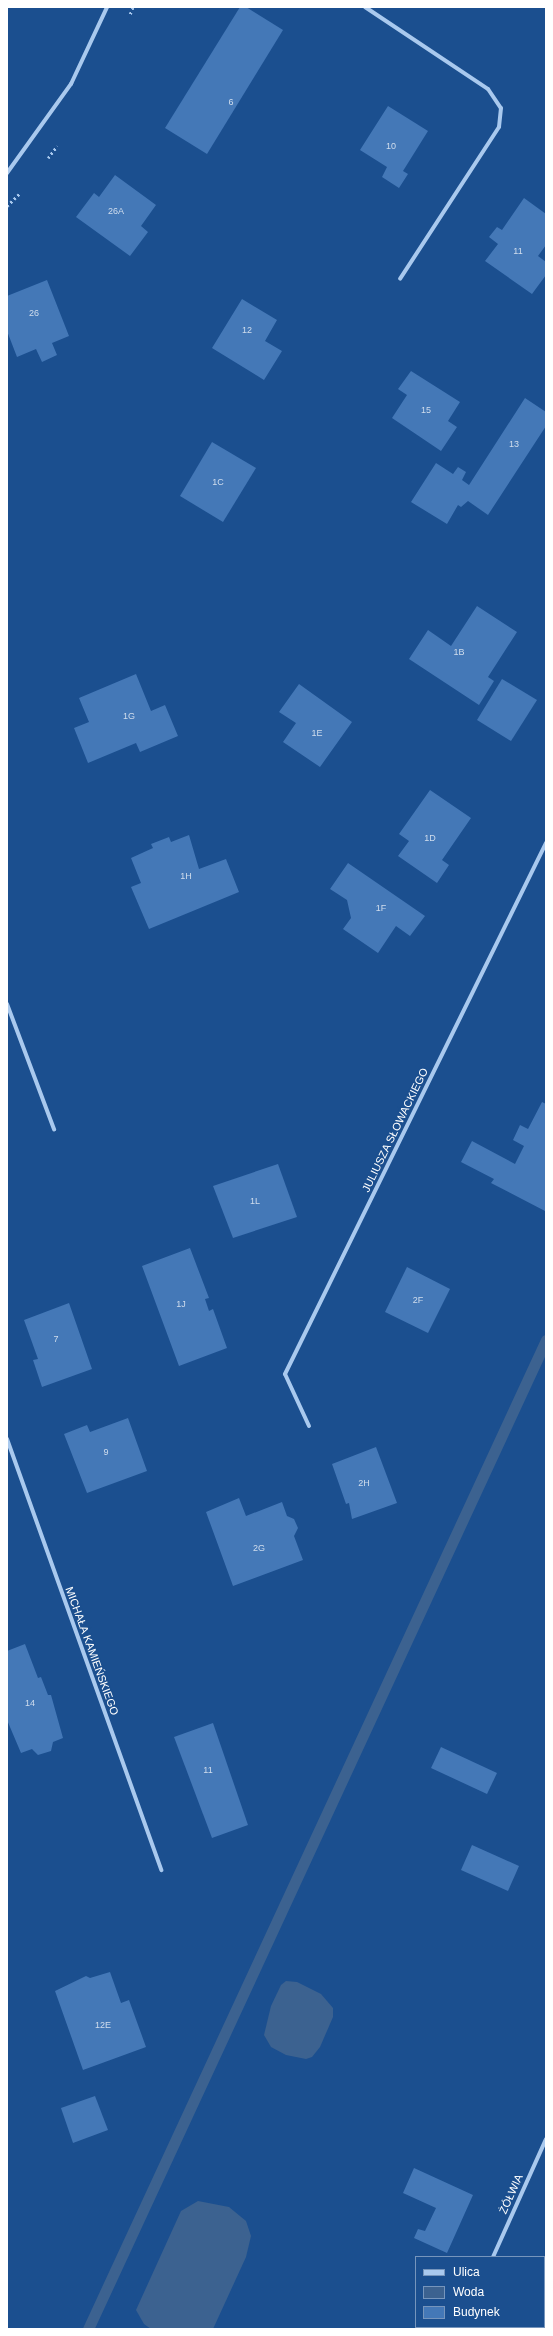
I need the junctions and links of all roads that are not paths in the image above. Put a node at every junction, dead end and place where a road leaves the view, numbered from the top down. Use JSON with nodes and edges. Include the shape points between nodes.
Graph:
{"nodes":[{"id":1,"x":107,"y":7,"type":"edge"},
{"id":2,"x":365,"y":7,"type":"edge"},
{"id":3,"x":7,"y":174,"type":"edge"},
{"id":4,"x":400,"y":278,"type":"dead end"},
{"id":5,"x":546,"y":843,"type":"edge"},
{"id":6,"x":7,"y":1004,"type":"edge"},
{"id":7,"x":54,"y":1129,"type":"dead end"},
{"id":8,"x":309,"y":1426,"type":"dead end"},
{"id":9,"x":7,"y":1439,"type":"edge"},
{"id":10,"x":161,"y":1870,"type":"dead end"},
{"id":11,"x":546,"y":2139,"type":"edge"},
{"id":12,"x":493,"y":2256,"type":"edge"}],
"edges":[{"from":1,"to":3,"type":"street","via":[[71,84]]},
{"from":2,"to":4,"type":"street","via":[[488,89],[501,108],[499,127]]},
{"from":5,"to":8,"type":"street","name":"JULIUSZA SŁOWACKIEGO","via":[[285,1374]]},
{"from":6,"to":7,"type":"street"},
{"from":9,"to":10,"type":"street","name":"MICHAŁA KAMIEŃSKIEGO"},
{"from":11,"to":12,"type":"street","name":"ŻÓŁWIA"}]}
